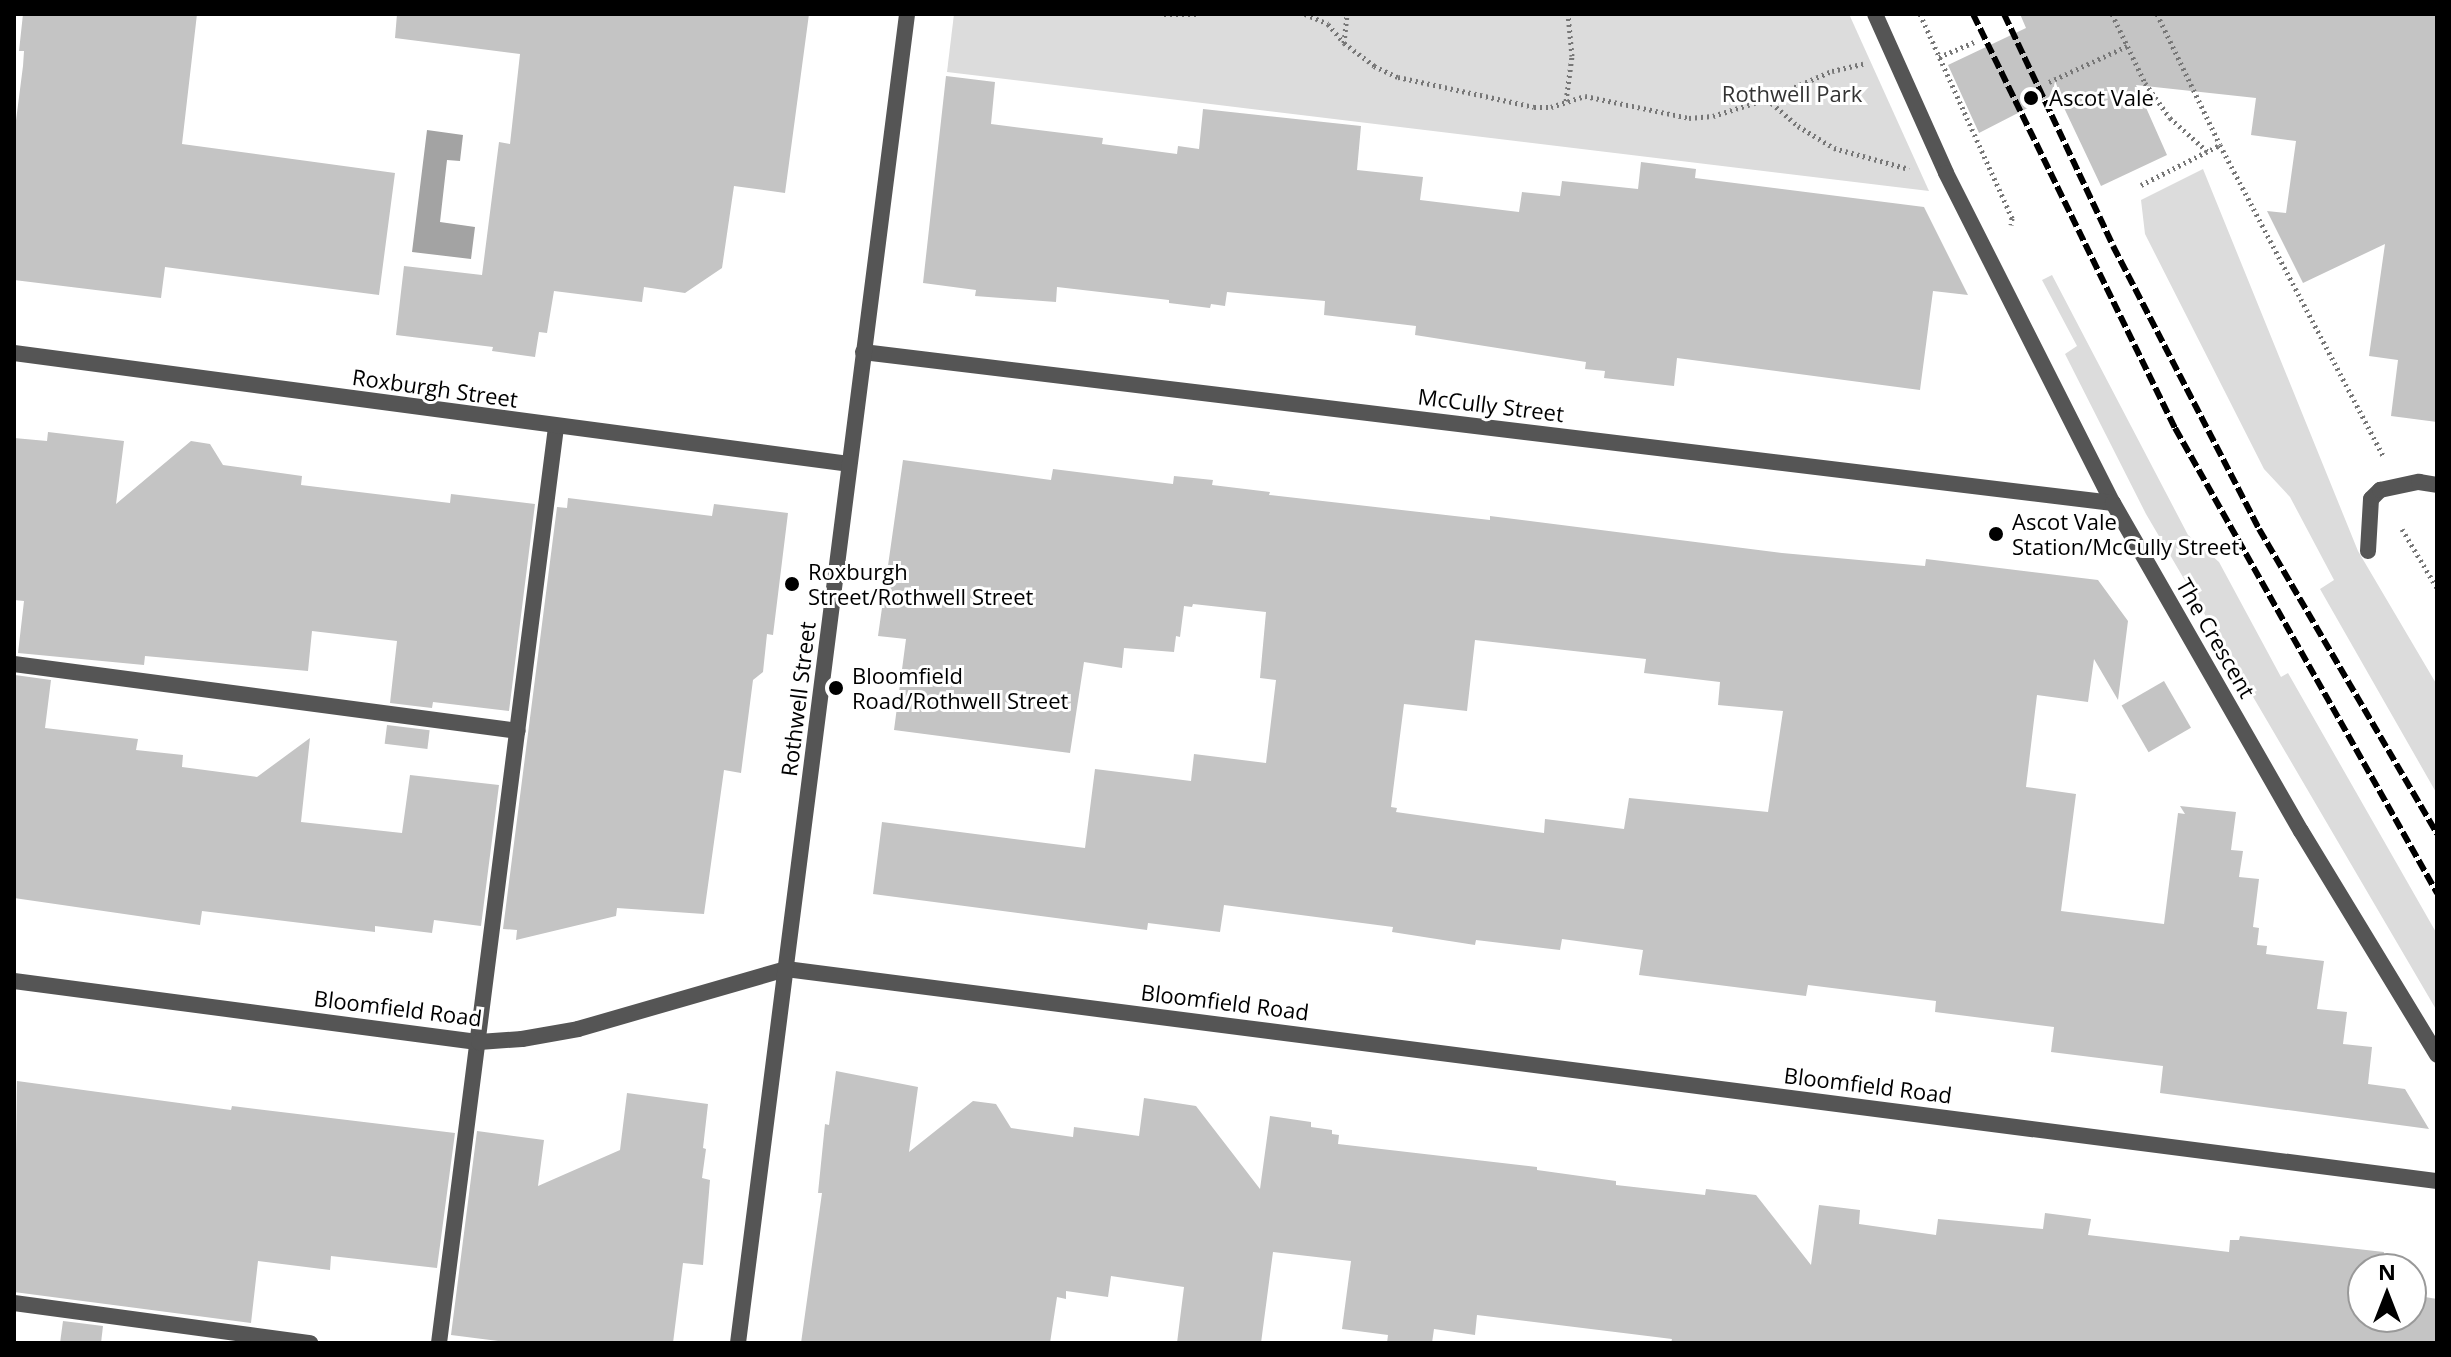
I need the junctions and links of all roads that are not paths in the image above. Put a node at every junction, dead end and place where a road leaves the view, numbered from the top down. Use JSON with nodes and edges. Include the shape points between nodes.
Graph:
{"nodes":[{"id":1,"x":907,"y":14,"type":"edge"},
{"id":2,"x":1875,"y":14,"type":"edge"},
{"id":3,"x":863,"y":352,"type":"junction"},
{"id":4,"x":14,"y":353,"type":"edge"},
{"id":5,"x":556,"y":427,"type":"junction"},
{"id":6,"x":849,"y":464,"type":"junction"},
{"id":7,"x":2437,"y":485,"type":"edge"},
{"id":8,"x":2113,"y":503,"type":"junction"},
{"id":9,"x":2368,"y":551,"type":"dead end"},
{"id":10,"x":14,"y":664,"type":"edge"},
{"id":11,"x":518,"y":731,"type":"junction"},
{"id":12,"x":786,"y":969,"type":"junction"},
{"id":13,"x":14,"y":981,"type":"edge"},
{"id":14,"x":479,"y":1042,"type":"junction"},
{"id":15,"x":2437,"y":1055,"type":"edge"},
{"id":16,"x":2437,"y":1181,"type":"edge"},
{"id":17,"x":14,"y":1303,"type":"edge"},
{"id":18,"x":310,"y":1343,"type":"edge"},
{"id":19,"x":439,"y":1343,"type":"edge"},
{"id":20,"x":738,"y":1343,"type":"edge"}],
"edges":[{"from":1,"to":3,"type":"street","name":"Rothwell Street"},
{"from":2,"to":8,"type":"street","name":"The Crescent","via":[[1946,173]]},
{"from":3,"to":6,"type":"street","name":"Rothwell Street"},
{"from":3,"to":8,"type":"street","name":"McCully Street"},
{"from":4,"to":5,"type":"street","name":"Roxburgh Street"},
{"from":5,"to":6,"type":"street","name":"Roxburgh Street"},
{"from":5,"to":11,"type":"street"},
{"from":6,"to":12,"type":"street","name":"Rothwell Street"},
{"from":7,"to":9,"type":"street","via":[[2419,482],[2380,490],[2371,499]]},
{"from":8,"to":15,"type":"street","name":"The Crescent"},
{"from":10,"to":11,"type":"street"},
{"from":11,"to":14,"type":"street"},
{"from":12,"to":14,"type":"street","name":"Bloomfield Road","via":[[578,1029]]},
{"from":12,"to":16,"type":"street","name":"Bloomfield Road"},
{"from":12,"to":20,"type":"street","name":"Rothwell Street"},
{"from":13,"to":14,"type":"street","name":"Bloomfield Road"},
{"from":14,"to":19,"type":"street"},
{"from":17,"to":18,"type":"street"}]}
